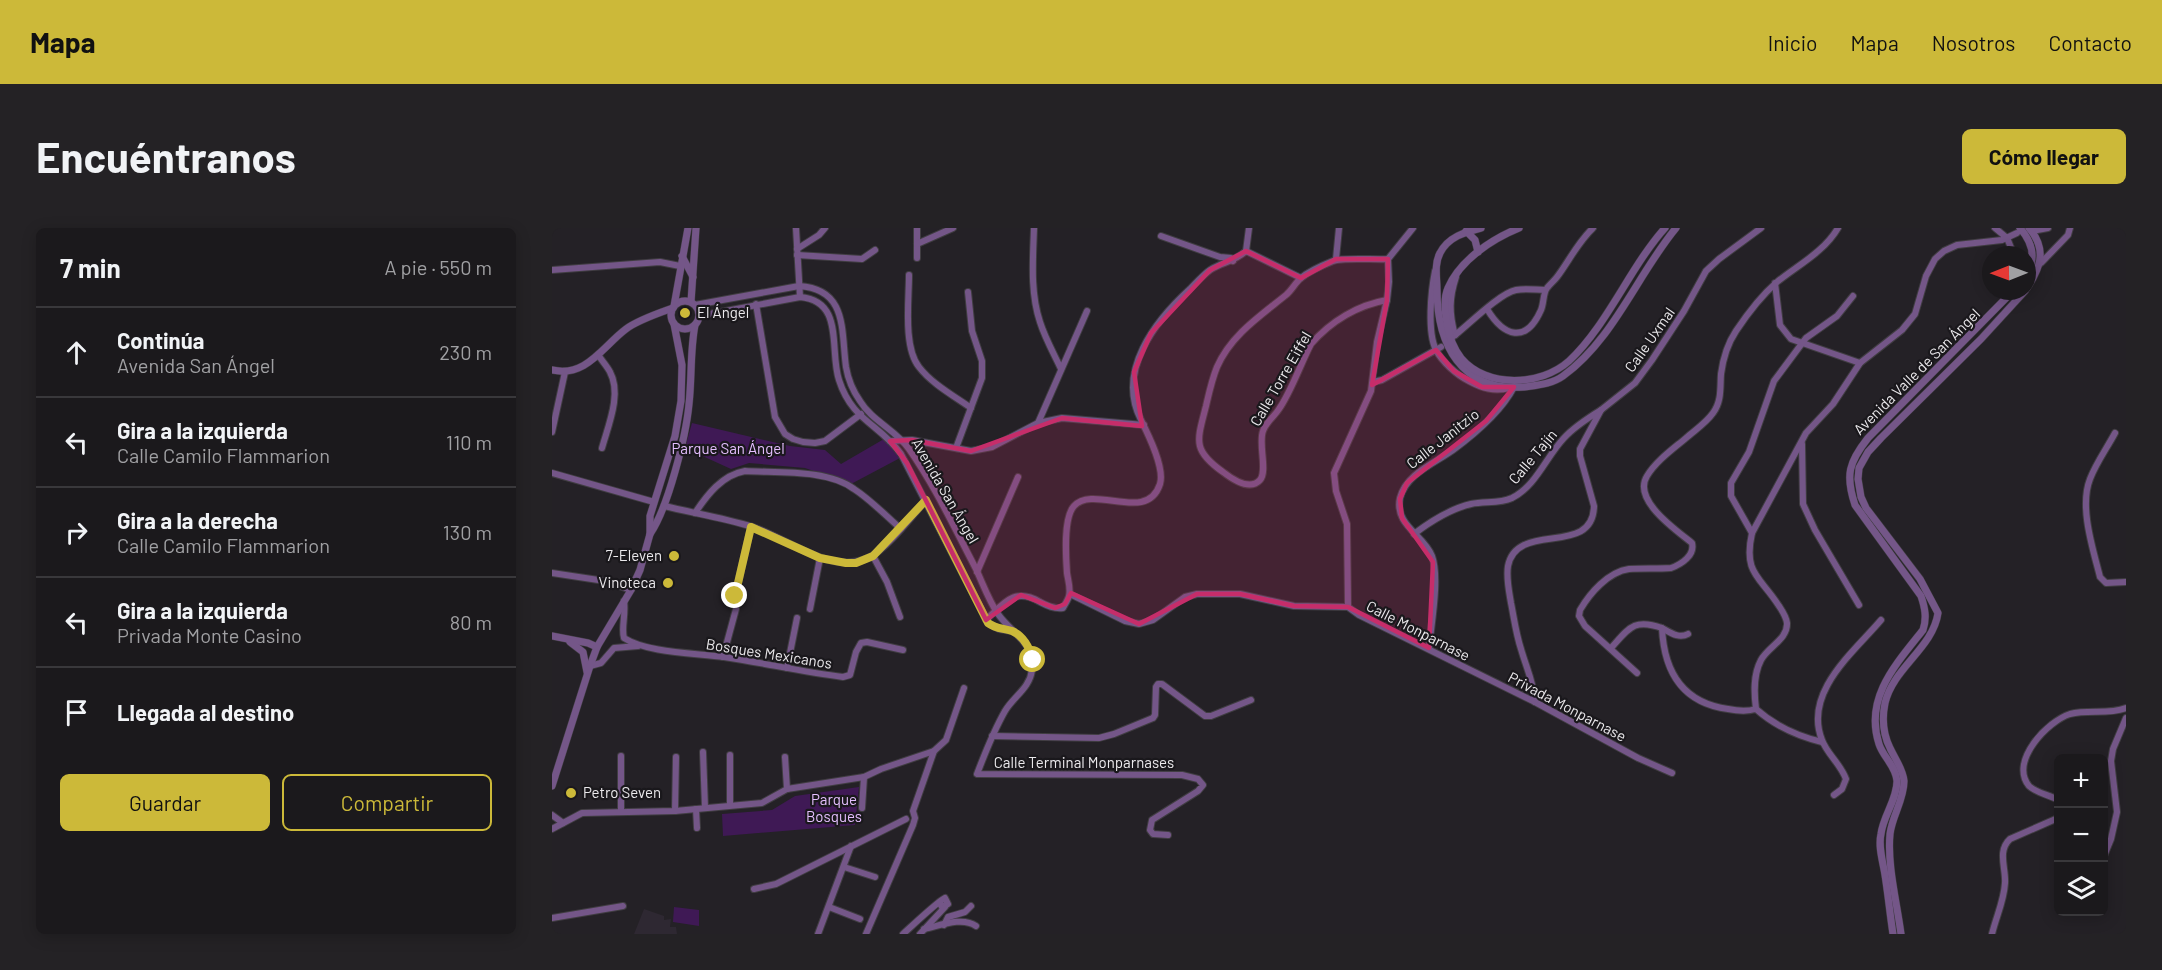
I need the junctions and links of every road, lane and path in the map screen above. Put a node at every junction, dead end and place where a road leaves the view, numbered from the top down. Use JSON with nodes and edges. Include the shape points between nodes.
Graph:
{"nodes":[{"id":1,"x":688,"y":228,"type":"edge"},
{"id":2,"x":696,"y":228,"type":"edge"},
{"id":3,"x":796,"y":228,"type":"edge"},
{"id":4,"x":825,"y":228,"type":"edge"},
{"id":5,"x":917,"y":228,"type":"edge"},
{"id":6,"x":953,"y":228,"type":"edge"},
{"id":7,"x":1034,"y":228,"type":"edge"},
{"id":8,"x":1249,"y":228,"type":"edge"},
{"id":9,"x":1339,"y":228,"type":"edge"},
{"id":10,"x":1413,"y":228,"type":"edge"},
{"id":11,"x":1481,"y":228,"type":"edge"},
{"id":12,"x":1519,"y":228,"type":"edge"},
{"id":13,"x":1593,"y":228,"type":"edge"},
{"id":14,"x":1665,"y":228,"type":"edge"},
{"id":15,"x":1676,"y":228,"type":"edge"},
{"id":16,"x":1761,"y":228,"type":"edge"},
{"id":17,"x":1838,"y":228,"type":"edge"},
{"id":18,"x":1995,"y":228,"type":"edge"},
{"id":19,"x":2048,"y":228,"type":"edge"},
{"id":20,"x":2070,"y":228,"type":"edge"},
{"id":21,"x":2030,"y":230,"type":"edge"},
{"id":22,"x":1466,"y":231,"type":"junction"},
{"id":23,"x":2019,"y":231,"type":"edge"},
{"id":24,"x":1161,"y":236,"type":"dead end"},
{"id":25,"x":2007,"y":237,"type":"junction"},
{"id":26,"x":917,"y":244,"type":"junction"},
{"id":27,"x":2010,"y":246,"type":"edge"},
{"id":28,"x":2030,"y":246,"type":"edge"},
{"id":29,"x":875,"y":250,"type":"dead end"},
{"id":30,"x":1246,"y":251,"type":"junction"},
{"id":31,"x":797,"y":252,"type":"junction"},
{"id":32,"x":1478,"y":252,"type":"junction"},
{"id":33,"x":2041,"y":252,"type":"junction"},
{"id":34,"x":2036,"y":253,"type":"edge"},
{"id":35,"x":682,"y":256,"type":"junction"},
{"id":36,"x":917,"y":258,"type":"dead end"},
{"id":37,"x":1336,"y":259,"type":"junction"},
{"id":38,"x":1388,"y":260,"type":"junction"},
{"id":39,"x":1233,"y":261,"type":"junction"},
{"id":40,"x":1437,"y":262,"type":"junction"},
{"id":41,"x":2041,"y":263,"type":"junction"},
{"id":42,"x":680,"y":266,"type":"junction"},
{"id":43,"x":552,"y":270,"type":"edge"},
{"id":44,"x":1458,"y":272,"type":"junction"},
{"id":45,"x":909,"y":274,"type":"dead end"},
{"id":46,"x":2036,"y":275,"type":"edge"},
{"id":47,"x":693,"y":277,"type":"junction"},
{"id":48,"x":1301,"y":278,"type":"junction"},
{"id":49,"x":1775,"y":283,"type":"junction"},
{"id":50,"x":799,"y":286,"type":"junction"},
{"id":51,"x":1545,"y":290,"type":"junction"},
{"id":52,"x":968,"y":292,"type":"dead end"},
{"id":53,"x":1853,"y":296,"type":"dead end"},
{"id":54,"x":800,"y":297,"type":"junction"},
{"id":55,"x":1616,"y":298,"type":"junction"},
{"id":56,"x":1388,"y":300,"type":"junction"},
{"id":57,"x":2016,"y":300,"type":"edge"},
{"id":58,"x":2005,"y":301,"type":"edge"},
{"id":59,"x":693,"y":304,"type":"junction"},
{"id":60,"x":756,"y":304,"type":"junction"},
{"id":61,"x":1624,"y":305,"type":"junction"},
{"id":62,"x":674,"y":307,"type":"junction"},
{"id":63,"x":1610,"y":307,"type":"junction"},
{"id":64,"x":1487,"y":309,"type":"junction"},
{"id":65,"x":1087,"y":311,"type":"dead end"},
{"id":66,"x":1618,"y":314,"type":"junction"},
{"id":67,"x":699,"y":316,"type":"junction"},
{"id":68,"x":650,"y":318,"type":"junction"},
{"id":69,"x":673,"y":322,"type":"junction"},
{"id":70,"x":695,"y":325,"type":"junction"},
{"id":71,"x":1801,"y":344,"type":"junction"},
{"id":72,"x":1439,"y":348,"type":"junction"},
{"id":73,"x":599,"y":356,"type":"junction"},
{"id":74,"x":1860,"y":363,"type":"junction"},
{"id":75,"x":1938,"y":368,"type":"junction"},
{"id":76,"x":1061,"y":369,"type":"junction"},
{"id":77,"x":552,"y":370,"type":"edge"},
{"id":78,"x":565,"y":372,"type":"junction"},
{"id":79,"x":1944,"y":374,"type":"junction"},
{"id":80,"x":1373,"y":382,"type":"junction"},
{"id":81,"x":1512,"y":387,"type":"junction"},
{"id":82,"x":971,"y":408,"type":"junction"},
{"id":83,"x":865,"y":409,"type":"junction"},
{"id":84,"x":1601,"y":410,"type":"junction"},
{"id":85,"x":859,"y":416,"type":"junction"},
{"id":86,"x":1038,"y":423,"type":"junction"},
{"id":87,"x":1144,"y":425,"type":"junction"},
{"id":88,"x":552,"y":432,"type":"edge"},
{"id":89,"x":2115,"y":433,"type":"dead end"},
{"id":90,"x":890,"y":441,"type":"junction"},
{"id":91,"x":903,"y":441,"type":"junction"},
{"id":92,"x":1802,"y":443,"type":"junction"},
{"id":93,"x":602,"y":448,"type":"dead end"},
{"id":94,"x":956,"y":448,"type":"junction"},
{"id":95,"x":552,"y":473,"type":"edge"},
{"id":96,"x":1018,"y":477,"type":"dead end"},
{"id":97,"x":926,"y":500,"type":"junction"},
{"id":98,"x":654,"y":502,"type":"junction"},
{"id":99,"x":664,"y":506,"type":"junction"},
{"id":100,"x":695,"y":513,"type":"junction"},
{"id":101,"x":751,"y":527,"type":"junction"},
{"id":102,"x":901,"y":529,"type":"junction"},
{"id":103,"x":1752,"y":533,"type":"junction"},
{"id":104,"x":650,"y":534,"type":"junction"},
{"id":105,"x":1414,"y":534,"type":"junction"},
{"id":106,"x":873,"y":556,"type":"junction"},
{"id":107,"x":820,"y":558,"type":"junction"},
{"id":108,"x":977,"y":572,"type":"junction"},
{"id":109,"x":552,"y":573,"type":"edge"},
{"id":110,"x":2126,"y":582,"type":"edge"},
{"id":111,"x":631,"y":590,"type":"junction"},
{"id":112,"x":1070,"y":594,"type":"junction"},
{"id":113,"x":735,"y":596,"type":"dead end"},
{"id":114,"x":624,"y":601,"type":"junction"},
{"id":115,"x":1859,"y":605,"type":"dead end"},
{"id":116,"x":1348,"y":607,"type":"junction"},
{"id":117,"x":736,"y":609,"type":"dead end"},
{"id":118,"x":810,"y":609,"type":"dead end"},
{"id":119,"x":996,"y":611,"type":"junction"},
{"id":120,"x":900,"y":617,"type":"dead end"},
{"id":121,"x":797,"y":618,"type":"dead end"},
{"id":122,"x":986,"y":620,"type":"junction"},
{"id":123,"x":1881,"y":620,"type":"dead end"},
{"id":124,"x":1662,"y":628,"type":"junction"},
{"id":125,"x":1013,"y":632,"type":"junction"},
{"id":126,"x":1688,"y":634,"type":"dead end"},
{"id":127,"x":552,"y":636,"type":"edge"},
{"id":128,"x":566,"y":639,"type":"junction"},
{"id":129,"x":644,"y":646,"type":"junction"},
{"id":130,"x":597,"y":647,"type":"junction"},
{"id":131,"x":1429,"y":648,"type":"junction"},
{"id":132,"x":1611,"y":648,"type":"junction"},
{"id":133,"x":903,"y":650,"type":"dead end"},
{"id":134,"x":723,"y":657,"type":"junction"},
{"id":135,"x":590,"y":666,"type":"junction"},
{"id":136,"x":787,"y":668,"type":"junction"},
{"id":137,"x":1637,"y":673,"type":"dead end"},
{"id":138,"x":587,"y":674,"type":"junction"},
{"id":139,"x":1485,"y":678,"type":"joint"},
{"id":140,"x":964,"y":688,"type":"dead end"},
{"id":141,"x":1251,"y":700,"type":"dead end"},
{"id":142,"x":1535,"y":702,"type":"junction"},
{"id":143,"x":2126,"y":708,"type":"edge"},
{"id":144,"x":1756,"y":710,"type":"junction"},
{"id":145,"x":2126,"y":718,"type":"edge"},
{"id":146,"x":992,"y":736,"type":"junction"},
{"id":147,"x":1822,"y":741,"type":"junction"},
{"id":148,"x":934,"y":751,"type":"junction"},
{"id":149,"x":703,"y":753,"type":"dead end"},
{"id":150,"x":730,"y":755,"type":"dead end"},
{"id":151,"x":621,"y":756,"type":"dead end"},
{"id":152,"x":676,"y":757,"type":"dead end"},
{"id":153,"x":785,"y":757,"type":"dead end"},
{"id":154,"x":1672,"y":773,"type":"dead end"},
{"id":155,"x":977,"y":774,"type":"joint"},
{"id":156,"x":864,"y":777,"type":"junction"},
{"id":157,"x":552,"y":786,"type":"edge"},
{"id":158,"x":787,"y":789,"type":"junction"},
{"id":159,"x":1834,"y":795,"type":"dead end"},
{"id":160,"x":2054,"y":798,"type":"edge"},
{"id":161,"x":730,"y":805,"type":"junction"},
{"id":162,"x":705,"y":808,"type":"junction"},
{"id":163,"x":862,"y":808,"type":"dead end"},
{"id":164,"x":696,"y":809,"type":"junction"},
{"id":165,"x":675,"y":811,"type":"junction"},
{"id":166,"x":621,"y":812,"type":"junction"},
{"id":167,"x":552,"y":815,"type":"edge"},
{"id":168,"x":906,"y":819,"type":"dead end"},
{"id":169,"x":2054,"y":820,"type":"edge"},
{"id":170,"x":563,"y":823,"type":"junction"},
{"id":171,"x":697,"y":828,"type":"dead end"},
{"id":172,"x":552,"y":829,"type":"edge"},
{"id":173,"x":1168,"y":836,"type":"dead end"},
{"id":174,"x":2108,"y":845,"type":"edge"},
{"id":175,"x":851,"y":846,"type":"junction"},
{"id":176,"x":844,"y":867,"type":"junction"},
{"id":177,"x":875,"y":877,"type":"dead end"},
{"id":178,"x":754,"y":889,"type":"dead end"},
{"id":179,"x":1893,"y":902,"type":"junction"},
{"id":180,"x":623,"y":906,"type":"dead end"},
{"id":181,"x":971,"y":906,"type":"dead end"},
{"id":182,"x":829,"y":907,"type":"junction"},
{"id":183,"x":552,"y":918,"type":"edge"},
{"id":184,"x":860,"y":919,"type":"dead end"},
{"id":185,"x":944,"y":925,"type":"junction"},
{"id":186,"x":976,"y":926,"type":"dead end"},
{"id":187,"x":922,"y":932,"type":"edge"},
{"id":188,"x":818,"y":934,"type":"edge"},
{"id":189,"x":866,"y":934,"type":"edge"},
{"id":190,"x":903,"y":934,"type":"edge"},
{"id":191,"x":1893,"y":934,"type":"edge"},
{"id":192,"x":1901,"y":934,"type":"edge"},
{"id":193,"x":1992,"y":934,"type":"edge"}],
"edges":[{"from":1,"to":35,"type":"street"},
{"from":2,"to":47,"type":"street"},
{"from":3,"to":31,"type":"street"},
{"from":4,"to":31,"type":"street"},
{"from":5,"to":26,"type":"street"},
{"from":6,"to":26,"type":"street"},
{"from":7,"to":76,"type":"street","via":[[1033,280],[1039,321]]},
{"from":8,"to":30,"type":"street"},
{"from":9,"to":37,"type":"street"},
{"from":10,"to":38,"type":"street"},
{"from":11,"to":22,"type":"street"},
{"from":12,"to":32,"type":"street"},
{"from":13,"to":51,"type":"street"},
{"from":14,"to":55,"type":"street"},
{"from":15,"to":61,"type":"street"},
{"from":16,"to":84,"type":"street","name":"Calle Uxmal","via":[[1702,276],[1667,338],[1640,375]]},
{"from":17,"to":49,"type":"street","via":[[1822,248]]},
{"from":18,"to":25,"type":"street"},
{"from":19,"to":21,"type":"street"},
{"from":20,"to":41,"type":"street"},
{"from":21,"to":33,"type":"street","name":"Avenida Valle de San Ángel"},
{"from":22,"to":32,"type":"street","via":[[1476,240]]},
{"from":22,"to":40,"type":"street","via":[[1449,242]]},
{"from":23,"to":25,"type":"street"},
{"from":23,"to":28,"type":"street"},
{"from":24,"to":39,"type":"street"},
{"from":25,"to":27,"type":"street"},
{"from":25,"to":74,"type":"street","via":[[1944,250],[1931,264],[1909,321]]},
{"from":26,"to":36,"type":"street"},
{"from":29,"to":31,"type":"street","via":[[862,259]]},
{"from":30,"to":39,"type":"street"},
{"from":30,"to":48,"type":"street"},
{"from":31,"to":50,"type":"street"},
{"from":32,"to":44,"type":"street"},
{"from":33,"to":34,"type":"street"},
{"from":33,"to":41,"type":"street","name":"Avenida Valle de San Ángel"},
{"from":35,"to":42,"type":"street"},
{"from":35,"to":47,"type":"street"},
{"from":37,"to":38,"type":"street"},
{"from":37,"to":48,"type":"street"},
{"from":38,"to":56,"type":"street"},
{"from":39,"to":87,"type":"street","via":[[1210,270],[1151,333],[1134,372],[1133,384]]},
{"from":40,"to":72,"type":"street","via":[[1431,311]]},
{"from":40,"to":81,"type":"street","via":[[1442,331],[1454,359],[1468,373],[1489,383]]},
{"from":41,"to":46,"type":"street","name":"Avenida Valle de San Ángel"},
{"from":42,"to":43,"type":"street","via":[[660,262]]},
{"from":42,"to":62,"type":"street"},
{"from":44,"to":63,"type":"street","via":[[1446,297],[1452,340],[1464,360],[1498,378],[1534,379],[1557,369],[1578,351]]},
{"from":44,"to":64,"type":"street","via":[[1450,302],[1455,335]]},
{"from":45,"to":82,"type":"street","via":[[909,341],[914,360],[925,374]]},
{"from":47,"to":59,"type":"street"},
{"from":48,"to":56,"type":"street","name":"Calle Torre Eiffel","via":[[1227,349],[1210,389],[1201,423],[1200,452],[1241,483],[1254,484],[1262,478],[1262,432],[1280,408],[1311,344],[1343,316]]},
{"from":49,"to":71,"type":"street","via":[[1780,325],[1791,339]]},
{"from":49,"to":132,"type":"street","via":[[1734,333],[1723,361],[1719,401],[1712,414],[1660,460],[1644,485],[1657,513],[1692,543],[1693,550],[1671,568],[1630,569],[1615,574],[1580,610],[1585,626]]},
{"from":50,"to":54,"type":"street"},
{"from":50,"to":59,"type":"street"},
{"from":50,"to":83,"type":"street","name":"Avenida San Ángel","via":[[821,291],[836,307],[850,382]]},
{"from":51,"to":64,"type":"street","via":[[1512,290]]},
{"from":51,"to":64,"type":"street","via":[[1545,301],[1536,320],[1523,331],[1502,329]]},
{"from":52,"to":82,"type":"street","via":[[972,331],[983,370]]},
{"from":53,"to":71,"type":"street","via":[[1837,316]]},
{"from":54,"to":60,"type":"street"},
{"from":54,"to":85,"type":"street","name":"Avenida San Ángel","via":[[816,301],[828,314],[838,379]]},
{"from":55,"to":61,"type":"street"},
{"from":55,"to":63,"type":"street"},
{"from":56,"to":80,"type":"street","via":[[1377,342]]},
{"from":57,"to":79,"type":"street","name":"Avenida Valle de San Ángel"},
{"from":58,"to":75,"type":"street","name":"Avenida Valle de San Ángel"},
{"from":59,"to":62,"type":"street","via":[[680,302]]},
{"from":59,"to":67,"type":"street"},
{"from":60,"to":67,"type":"street"},
{"from":60,"to":85,"type":"street","via":[[775,417],[785,434],[793,440],[825,441]]},
{"from":61,"to":66,"type":"street"},
{"from":62,"to":68,"type":"street"},
{"from":62,"to":69,"type":"street"},
{"from":63,"to":66,"type":"street"},
{"from":65,"to":76,"type":"street"},
{"from":66,"to":81,"type":"street","via":[[1560,378],[1539,385]]},
{"from":67,"to":70,"type":"street"},
{"from":68,"to":69,"type":"street"},
{"from":68,"to":73,"type":"street","via":[[626,328]]},
{"from":69,"to":70,"type":"street","via":[[687,329]]},
{"from":69,"to":98,"type":"street","via":[[682,366],[681,401],[675,436]]},
{"from":70,"to":99,"type":"street","via":[[687,421]]},
{"from":71,"to":74,"type":"street"},
{"from":71,"to":103,"type":"street","via":[[1774,381],[1749,452],[1731,483],[1731,496]]},
{"from":72,"to":80,"type":"street"},
{"from":72,"to":81,"type":"street","via":[[1454,370],[1482,387]]},
{"from":73,"to":78,"type":"street"},
{"from":73,"to":93,"type":"street","via":[[615,387]]},
{"from":74,"to":92,"type":"street"},
{"from":75,"to":79,"type":"street"},
{"from":75,"to":179,"type":"street","name":"Avenida Valle de San Ángel","via":[[1868,438],[1849,473],[1855,505],[1921,596],[1925,610],[1923,630],[1884,681],[1875,711],[1877,739],[1897,782],[1880,842]]},
{"from":76,"to":86,"type":"street"},
{"from":77,"to":78,"type":"street"},
{"from":78,"to":88,"type":"street"},
{"from":79,"to":179,"type":"street","name":"Avenida Valle de San Ángel","via":[[1868,452],[1859,468],[1861,497],[1866,508],[1920,579],[1938,613],[1931,633],[1897,676],[1885,703],[1887,741],[1904,779],[1890,836]]},
{"from":80,"to":116,"type":"street","via":[[1368,402],[1334,473],[1347,524]]},
{"from":81,"to":105,"type":"street","name":"Calle Janitzio","via":[[1503,405],[1486,421],[1407,483],[1400,509]]},
{"from":82,"to":94,"type":"street"},
{"from":83,"to":85,"type":"street"},
{"from":83,"to":91,"type":"street","name":"Avenida San Ángel"},
{"from":84,"to":105,"type":"street","name":"Calle Tajín","via":[[1563,439],[1538,474],[1514,498],[1456,508]]},
{"from":84,"to":142,"type":"street","name":"Calle Uxmal","via":[[1580,449],[1594,506],[1590,521],[1570,537],[1522,544],[1510,558],[1509,593]]},
{"from":85,"to":90,"type":"street","name":"Avenida San Ángel"},
{"from":86,"to":87,"type":"street","via":[[1069,418]]},
{"from":86,"to":94,"type":"street","via":[[992,447],[971,451]]},
{"from":87,"to":112,"type":"street","via":[[1158,464],[1160,484],[1152,495],[1137,502],[1092,499],[1074,506],[1069,516],[1067,544]]},
{"from":89,"to":110,"type":"street","via":[[2086,489],[2088,519],[2100,578],[2106,583]]},
{"from":90,"to":91,"type":"street"},
{"from":90,"to":97,"type":"street","name":"Avenida San Ángel"},
{"from":91,"to":94,"type":"street"},
{"from":91,"to":108,"type":"street","name":"Avenida San Ángel"},
{"from":92,"to":103,"type":"street"},
{"from":92,"to":115,"type":"street","via":[[1803,504]]},
{"from":95,"to":98,"type":"street"},
{"from":96,"to":108,"type":"street"},
{"from":97,"to":102,"type":"street"},
{"from":97,"to":122,"type":"street","name":"Avenida San Ángel"},
{"from":98,"to":104,"type":"street"},
{"from":99,"to":100,"type":"street"},
{"from":99,"to":104,"type":"street"},
{"from":100,"to":101,"type":"street"},
{"from":100,"to":102,"type":"street","via":[[721,482],[737,473],[820,476],[854,488]]},
{"from":101,"to":107,"type":"street"},
{"from":101,"to":113,"type":"street"},
{"from":102,"to":106,"type":"street"},
{"from":103,"to":144,"type":"street","via":[[1750,565],[1787,622],[1785,633],[1759,665],[1754,692]]},
{"from":104,"to":111,"type":"street"},
{"from":105,"to":131,"type":"street","name":"Calle Janitzio","via":[[1432,555],[1434,569]]},
{"from":106,"to":107,"type":"street","via":[[856,563]]},
{"from":106,"to":120,"type":"street","via":[[888,582]]},
{"from":107,"to":118,"type":"street"},
{"from":108,"to":119,"type":"street","name":"Avenida San Ángel"},
{"from":109,"to":111,"type":"street","via":[[605,581]]},
{"from":111,"to":114,"type":"street"},
{"from":112,"to":116,"type":"street","name":"Calle Monparnase","via":[[1139,624],[1197,594],[1240,594],[1294,606]]},
{"from":112,"to":119,"type":"street","via":[[1063,608],[1020,595]]},
{"from":114,"to":129,"type":"street","via":[[624,638]]},
{"from":114,"to":130,"type":"street"},
{"from":116,"to":131,"type":"street","name":"Calle Monparnase"},
{"from":117,"to":134,"type":"street"},
{"from":119,"to":122,"type":"street"},
{"from":119,"to":125,"type":"street","name":"Avenida San Ángel"},
{"from":121,"to":136,"type":"street"},
{"from":122,"to":125,"type":"street","name":"Avenida San Ángel","via":[[993,627]]},
{"from":123,"to":147,"type":"street","via":[[1828,682],[1820,697],[1817,719]]},
{"from":124,"to":126,"type":"street","via":[[1677,636]]},
{"from":124,"to":132,"type":"street","via":[[1639,624]]},
{"from":124,"to":144,"type":"street","via":[[1667,658],[1685,691],[1715,707]]},
{"from":125,"to":146,"type":"street","name":"Avenida San Ángel","via":[[1029,647],[1032,671]]},
{"from":127,"to":128,"type":"street"},
{"from":128,"to":130,"type":"street"},
{"from":128,"to":138,"type":"street","via":[[583,652]]},
{"from":129,"to":134,"type":"street","name":"Bosques Mexicanos"},
{"from":129,"to":135,"type":"street","name":"Bosques Mexicanos","via":[[614,648],[600,663]]},
{"from":130,"to":135,"type":"street"},
{"from":131,"to":139,"type":"street","name":"Calle Monparnase"},
{"from":132,"to":137,"type":"street"},
{"from":133,"to":136,"type":"street","name":"Bosques Mexicanos","via":[[861,644],[847,677]]},
{"from":134,"to":136,"type":"street","name":"Bosques Mexicanos"},
{"from":135,"to":138,"type":"street"},
{"from":138,"to":157,"type":"street"},
{"from":139,"to":142,"type":"street","name":"Privada Monparnase"},
{"from":140,"to":148,"type":"street","via":[[946,740]]},
{"from":141,"to":146,"type":"street","via":[[1205,716],[1158,684],[1153,718],[1114,734],[1099,738]]},
{"from":142,"to":154,"type":"street","name":"Privada Monparnase"},
{"from":143,"to":160,"type":"street","via":[[2063,717],[2034,743],[2024,762],[2027,782],[2036,791]]},
{"from":144,"to":147,"type":"street","via":[[1784,728]]},
{"from":145,"to":174,"type":"street","via":[[2110,761],[2116,812]]},
{"from":146,"to":155,"type":"street","name":"Avenida San Ángel"},
{"from":147,"to":159,"type":"street","via":[[1846,779]]},
{"from":148,"to":156,"type":"street"},
{"from":148,"to":189,"type":"street","via":[[913,811],[913,825]]},
{"from":149,"to":162,"type":"street"},
{"from":150,"to":161,"type":"street"},
{"from":151,"to":166,"type":"street"},
{"from":152,"to":165,"type":"street"},
{"from":153,"to":158,"type":"street"},
{"from":155,"to":173,"type":"street","name":"Calle Terminal Monparnases","via":[[1164,774],[1198,779],[1203,785],[1198,791],[1152,820],[1153,834]]},
{"from":156,"to":158,"type":"street"},
{"from":156,"to":163,"type":"street"},
{"from":158,"to":161,"type":"street","via":[[762,803]]},
{"from":161,"to":162,"type":"street"},
{"from":162,"to":164,"type":"street"},
{"from":164,"to":165,"type":"street"},
{"from":164,"to":171,"type":"street"},
{"from":165,"to":166,"type":"street"},
{"from":166,"to":170,"type":"street","via":[[582,813]]},
{"from":167,"to":170,"type":"street"},
{"from":168,"to":175,"type":"street"},
{"from":169,"to":193,"type":"street","via":[[2005,843],[2005,887]]},
{"from":170,"to":172,"type":"street"},
{"from":175,"to":176,"type":"street"},
{"from":175,"to":178,"type":"street","via":[[776,884]]},
{"from":176,"to":177,"type":"street"},
{"from":176,"to":182,"type":"street"},
{"from":179,"to":191,"type":"street","name":"Avenida Valle de San Ángel"},
{"from":179,"to":192,"type":"street","name":"Avenida Valle de San Ángel"},
{"from":180,"to":183,"type":"street"},
{"from":181,"to":185,"type":"street","via":[[948,917]]},
{"from":182,"to":184,"type":"street"},
{"from":182,"to":188,"type":"street"},
{"from":185,"to":186,"type":"street","via":[[963,922]]},
{"from":185,"to":187,"type":"street"},
{"from":187,"to":190,"type":"street","via":[[945,907],[939,902]]}]}
